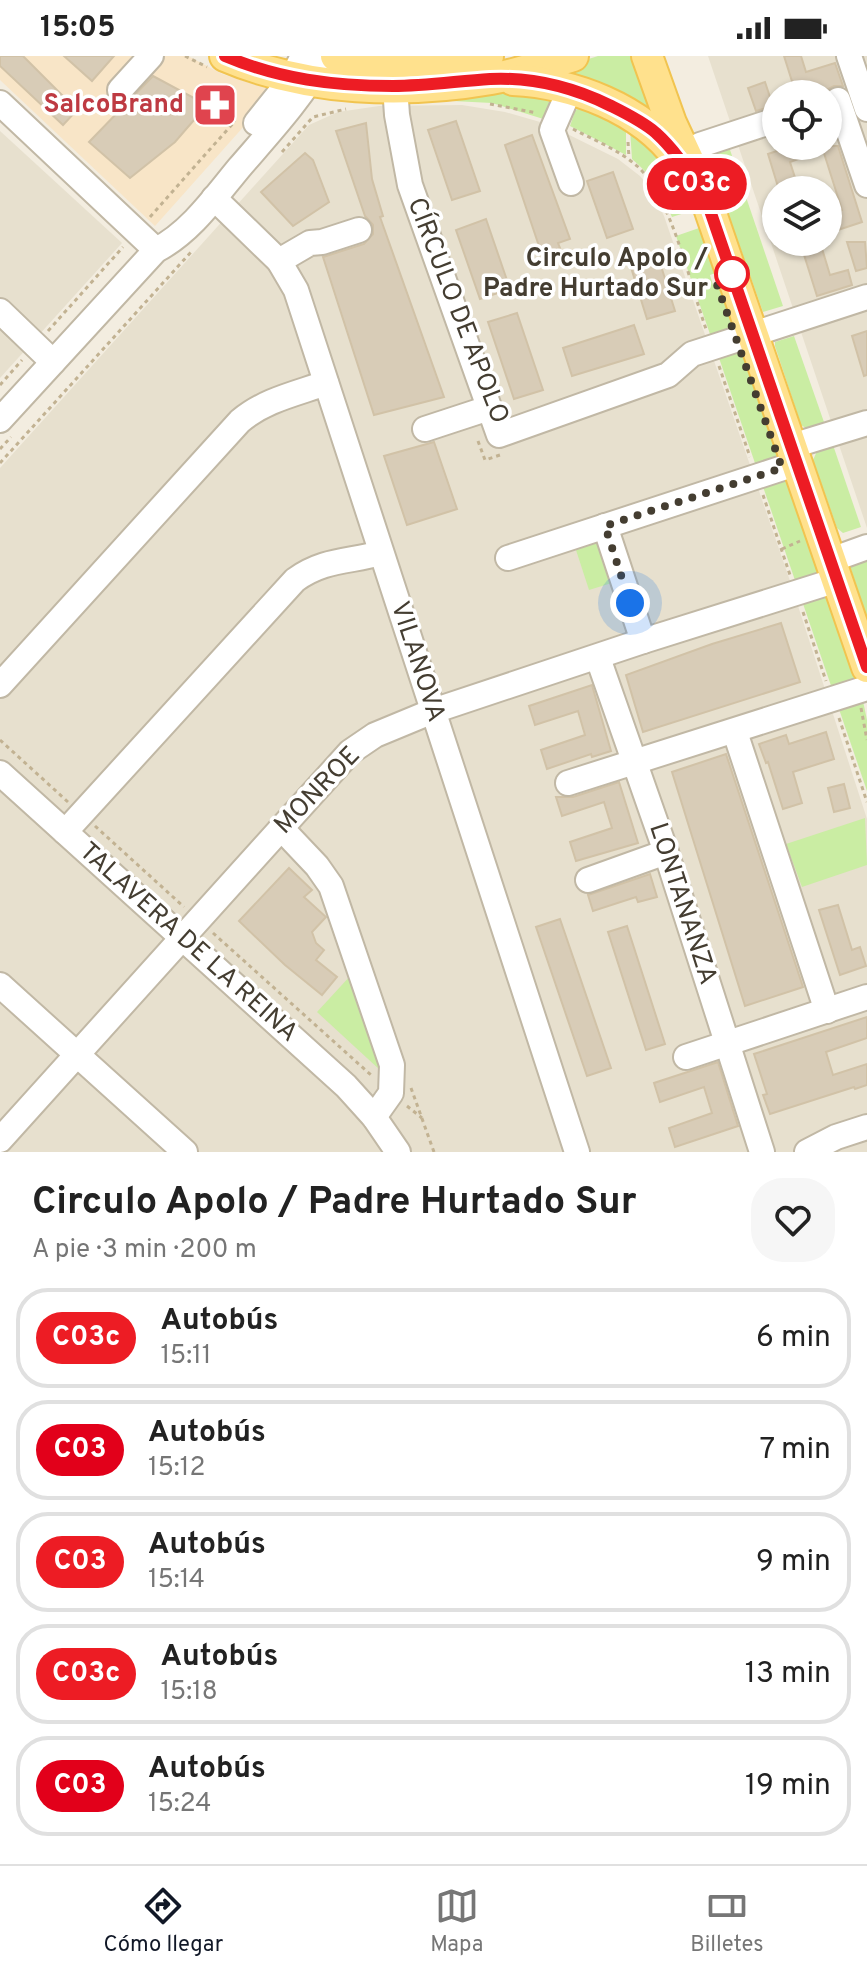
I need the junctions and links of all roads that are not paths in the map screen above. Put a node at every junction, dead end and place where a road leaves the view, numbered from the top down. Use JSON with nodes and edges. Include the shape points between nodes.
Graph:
{"nodes":[{"id":1,"x":151,"y":56,"type":"edge"},
{"id":2,"x":225,"y":56,"type":"edge"},
{"id":3,"x":336,"y":56,"type":"edge"},
{"id":4,"x":573,"y":56,"type":"edge"},
{"id":5,"x":647,"y":56,"type":"edge"},
{"id":6,"x":668,"y":56,"type":"edge"},
{"id":7,"x":849,"y":56,"type":"edge"},
{"id":8,"x":308,"y":68,"type":"edge"},
{"id":9,"x":486,"y":79,"type":"edge"},
{"id":10,"x":395,"y":86,"type":"junction"},
{"id":11,"x":570,"y":89,"type":"junction"},
{"id":12,"x":120,"y":90,"type":"dead end"},
{"id":13,"x":849,"y":101,"type":"edge"},
{"id":14,"x":0,"y":103,"type":"edge"},
{"id":15,"x":762,"y":125,"type":"edge"},
{"id":16,"x":700,"y":145,"type":"junction"},
{"id":17,"x":571,"y":183,"type":"dead end"},
{"id":18,"x":867,"y":183,"type":"edge"},
{"id":19,"x":705,"y":196,"type":"junction"},
{"id":20,"x":214,"y":198,"type":"junction"},
{"id":21,"x":359,"y":230,"type":"dead end"},
{"id":22,"x":156,"y":250,"type":"junction"},
{"id":23,"x":283,"y":266,"type":"junction"},
{"id":24,"x":867,"y":297,"type":"edge"},
{"id":25,"x":0,"y":311,"type":"edge"},
{"id":26,"x":754,"y":335,"type":"junction"},
{"id":27,"x":44,"y":354,"type":"junction"},
{"id":28,"x":326,"y":383,"type":"junction"},
{"id":29,"x":489,"y":408,"type":"junction"},
{"id":30,"x":0,"y":420,"type":"edge"},
{"id":31,"x":867,"y":423,"type":"edge"},
{"id":32,"x":425,"y":429,"type":"dead end"},
{"id":33,"x":795,"y":455,"type":"junction"},
{"id":34,"x":605,"y":526,"type":"junction"},
{"id":35,"x":867,"y":547,"type":"edge"},
{"id":36,"x":381,"y":553,"type":"junction"},
{"id":37,"x":508,"y":558,"type":"dead end"},
{"id":38,"x":834,"y":570,"type":"junction"},
{"id":39,"x":643,"y":641,"type":"junction"},
{"id":40,"x":598,"y":658,"type":"junction"},
{"id":41,"x":865,"y":675,"type":"edge"},
{"id":42,"x":0,"y":685,"type":"edge"},
{"id":43,"x":433,"y":711,"type":"junction"},
{"id":44,"x":735,"y":732,"type":"junction"},
{"id":45,"x":636,"y":763,"type":"junction"},
{"id":46,"x":0,"y":773,"type":"edge"},
{"id":47,"x":568,"y":783,"type":"dead end"},
{"id":48,"x":281,"y":828,"type":"junction"},
{"id":49,"x":65,"y":832,"type":"junction"},
{"id":50,"x":666,"y":852,"type":"junction"},
{"id":51,"x":588,"y":880,"type":"dead end"},
{"id":52,"x":183,"y":938,"type":"junction"},
{"id":53,"x":0,"y":985,"type":"edge"},
{"id":54,"x":867,"y":997,"type":"edge"},
{"id":55,"x":827,"y":1011,"type":"junction"},
{"id":56,"x":728,"y":1044,"type":"junction"},
{"id":57,"x":77,"y":1054,"type":"junction"},
{"id":58,"x":686,"y":1057,"type":"dead end"},
{"id":59,"x":374,"y":1117,"type":"junction"},
{"id":60,"x":867,"y":1127,"type":"edge"},
{"id":61,"x":0,"y":1140,"type":"edge"},
{"id":62,"x":755,"y":1150,"type":"edge"},
{"id":63,"x":185,"y":1152,"type":"edge"},
{"id":64,"x":398,"y":1152,"type":"edge"},
{"id":65,"x":577,"y":1152,"type":"edge"},
{"id":66,"x":807,"y":1152,"type":"edge"}],
"edges":[{"from":1,"to":12,"type":"street"},
{"from":2,"to":8,"type":"main road"},
{"from":3,"to":9,"type":"main road","via":[[418,61]]},
{"from":4,"to":9,"type":"main road"},
{"from":5,"to":19,"type":"main road"},
{"from":6,"to":16,"type":"main road"},
{"from":7,"to":13,"type":"street"},
{"from":8,"to":10,"type":"main road"},
{"from":8,"to":20,"type":"street"},
{"from":8,"to":22,"type":"street","via":[[167,227]]},
{"from":9,"to":10,"type":"main road"},
{"from":9,"to":11,"type":"main road"},
{"from":10,"to":29,"type":"street","name":"CÍRCULO DE APOLO","via":[[410,185]]},
{"from":11,"to":17,"type":"street","via":[[552,130]]},
{"from":11,"to":19,"type":"main road","via":[[654,131]]},
{"from":13,"to":18,"type":"street"},
{"from":14,"to":22,"type":"street"},
{"from":15,"to":16,"type":"street"},
{"from":16,"to":19,"type":"main road"},
{"from":19,"to":26,"type":"main road"},
{"from":20,"to":22,"type":"street","via":[[179,235]]},
{"from":20,"to":23,"type":"street","name":"VILANOVA"},
{"from":21,"to":23,"type":"street","via":[[310,243]]},
{"from":22,"to":27,"type":"street"},
{"from":23,"to":28,"type":"street","name":"VILANOVA"},
{"from":24,"to":26,"type":"street","name":"CÍRCULO DE APOLO"},
{"from":25,"to":27,"type":"street"},
{"from":26,"to":29,"type":"street","name":"CÍRCULO DE APOLO","via":[[692,354],[668,375],[499,435]]},
{"from":26,"to":33,"type":"main road"},
{"from":27,"to":30,"type":"street"},
{"from":28,"to":36,"type":"street","name":"VILANOVA"},
{"from":28,"to":42,"type":"street","via":[[272,400],[240,421]]},
{"from":29,"to":32,"type":"street"},
{"from":31,"to":33,"type":"street"},
{"from":33,"to":34,"type":"street","via":[[757,477]]},
{"from":33,"to":38,"type":"main road"},
{"from":34,"to":37,"type":"street"},
{"from":34,"to":39,"type":"street"},
{"from":35,"to":38,"type":"street","name":"MONROE"},
{"from":36,"to":43,"type":"street","name":"VILANOVA"},
{"from":36,"to":49,"type":"street","via":[[330,562],[295,580]]},
{"from":38,"to":39,"type":"street","name":"MONROE","via":[[796,592]]},
{"from":38,"to":41,"type":"main road"},
{"from":39,"to":40,"type":"street","name":"MONROE"},
{"from":40,"to":43,"type":"street","name":"MONROE"},
{"from":40,"to":45,"type":"street","name":"LONTANANZA"},
{"from":41,"to":44,"type":"street","via":[[832,699]]},
{"from":43,"to":48,"type":"street","name":"MONROE","via":[[375,735],[350,752]]},
{"from":43,"to":65,"type":"street","name":"VILANOVA"},
{"from":44,"to":45,"type":"street"},
{"from":44,"to":55,"type":"street"},
{"from":45,"to":47,"type":"street"},
{"from":45,"to":50,"type":"street","name":"LONTANANZA"},
{"from":46,"to":49,"type":"street","name":"TALAVERA DE LA REINA"},
{"from":48,"to":52,"type":"street","name":"MONROE"},
{"from":48,"to":59,"type":"street","via":[[331,886],[392,1065],[391,1093]]},
{"from":49,"to":52,"type":"street","name":"TALAVERA DE LA REINA"},
{"from":50,"to":51,"type":"street"},
{"from":50,"to":56,"type":"street","name":"LONTANANZA"},
{"from":52,"to":57,"type":"street","name":"MONROE"},
{"from":52,"to":59,"type":"street","name":"TALAVERA DE LA REINA"},
{"from":53,"to":57,"type":"street"},
{"from":54,"to":55,"type":"street"},
{"from":55,"to":56,"type":"street"},
{"from":56,"to":58,"type":"street"},
{"from":56,"to":62,"type":"street","name":"LONTANANZA"},
{"from":57,"to":61,"type":"street","name":"MONROE"},
{"from":57,"to":63,"type":"street"},
{"from":59,"to":64,"type":"street","name":"TALAVERA DE LA REINA"},
{"from":60,"to":66,"type":"street"}]}
